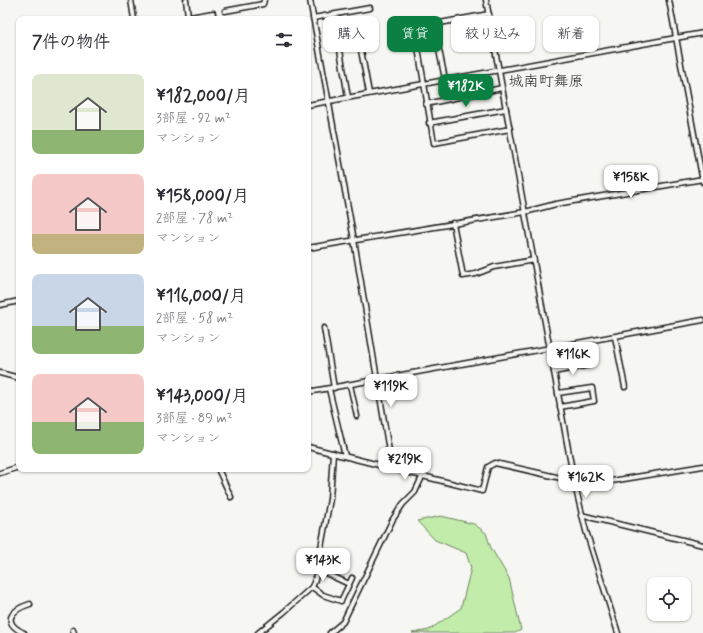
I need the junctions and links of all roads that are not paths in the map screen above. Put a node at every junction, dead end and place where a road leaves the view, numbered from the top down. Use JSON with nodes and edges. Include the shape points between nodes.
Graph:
{"nodes":[{"id":1,"x":131,"y":0,"type":"edge"},
{"id":2,"x":186,"y":0,"type":"edge"},
{"id":3,"x":264,"y":0,"type":"edge"},
{"id":4,"x":310,"y":0,"type":"edge"},
{"id":5,"x":486,"y":0,"type":"edge"},
{"id":6,"x":669,"y":0,"type":"edge"},
{"id":7,"x":370,"y":8,"type":"dead end"},
{"id":8,"x":225,"y":11,"type":"dead end"},
{"id":9,"x":213,"y":13,"type":"dead end"},
{"id":10,"x":489,"y":14,"type":"junction"},
{"id":11,"x":134,"y":16,"type":"edge"},
{"id":12,"x":188,"y":16,"type":"edge"},
{"id":13,"x":199,"y":16,"type":"edge"},
{"id":14,"x":314,"y":19,"type":"junction"},
{"id":15,"x":311,"y":20,"type":"edge"},
{"id":16,"x":443,"y":22,"type":"edge"},
{"id":17,"x":703,"y":33,"type":"edge"},
{"id":18,"x":676,"y":38,"type":"junction"},
{"id":19,"x":499,"y":69,"type":"junction"},
{"id":20,"x":445,"y":79,"type":"junction"},
{"id":21,"x":423,"y":83,"type":"junction"},
{"id":22,"x":502,"y":88,"type":"junction"},
{"id":23,"x":369,"y":93,"type":"junction"},
{"id":24,"x":348,"y":97,"type":"junction"},
{"id":25,"x":328,"y":101,"type":"junction"},
{"id":26,"x":311,"y":104,"type":"edge"},
{"id":27,"x":426,"y":104,"type":"junction"},
{"id":28,"x":506,"y":109,"type":"junction"},
{"id":29,"x":429,"y":123,"type":"junction"},
{"id":30,"x":510,"y":129,"type":"junction"},
{"id":31,"x":703,"y":180,"type":"edge"},
{"id":32,"x":525,"y":212,"type":"junction"},
{"id":33,"x":453,"y":223,"type":"junction"},
{"id":34,"x":354,"y":240,"type":"junction"},
{"id":35,"x":311,"y":247,"type":"edge"},
{"id":36,"x":534,"y":260,"type":"junction"},
{"id":37,"x":16,"y":302,"type":"edge"},
{"id":38,"x":0,"y":305,"type":"edge"},
{"id":39,"x":703,"y":320,"type":"edge"},
{"id":40,"x":324,"y":328,"type":"dead end"},
{"id":41,"x":615,"y":337,"type":"junction"},
{"id":42,"x":585,"y":342,"type":"junction"},
{"id":43,"x":550,"y":349,"type":"junction"},
{"id":44,"x":554,"y":372,"type":"junction"},
{"id":45,"x":0,"y":374,"type":"edge"},
{"id":46,"x":16,"y":377,"type":"edge"},
{"id":47,"x":378,"y":380,"type":"junction"},
{"id":48,"x":350,"y":385,"type":"junction"},
{"id":49,"x":624,"y":387,"type":"dead end"},
{"id":50,"x":334,"y":388,"type":"junction"},
{"id":51,"x":329,"y":389,"type":"junction"},
{"id":52,"x":311,"y":392,"type":"edge"},
{"id":53,"x":558,"y":393,"type":"junction"},
{"id":54,"x":560,"y":407,"type":"junction"},
{"id":55,"x":357,"y":416,"type":"dead end"},
{"id":56,"x":311,"y":448,"type":"edge"},
{"id":57,"x":333,"y":453,"type":"junction"},
{"id":58,"x":345,"y":456,"type":"junction"},
{"id":59,"x":703,"y":466,"type":"edge"},
{"id":60,"x":16,"y":468,"type":"edge"},
{"id":61,"x":392,"y":469,"type":"junction"},
{"id":62,"x":219,"y":472,"type":"edge"},
{"id":63,"x":0,"y":473,"type":"edge"},
{"id":64,"x":422,"y":477,"type":"junction"},
{"id":65,"x":574,"y":481,"type":"junction"},
{"id":66,"x":575,"y":487,"type":"junction"},
{"id":67,"x":231,"y":497,"type":"dead end"},
{"id":68,"x":581,"y":515,"type":"junction"},
{"id":69,"x":703,"y":545,"type":"edge"},
{"id":70,"x":317,"y":569,"type":"junction"},
{"id":71,"x":352,"y":578,"type":"dead end"},
{"id":72,"x":349,"y":584,"type":"junction"},
{"id":73,"x":312,"y":587,"type":"junction"},
{"id":74,"x":30,"y":604,"type":"dead end"},
{"id":75,"x":24,"y":633,"type":"edge"},
{"id":76,"x":258,"y":633,"type":"edge"},
{"id":77,"x":330,"y":633,"type":"edge"},
{"id":78,"x":618,"y":633,"type":"edge"}],
"edges":[{"from":1,"to":11,"type":"street"},
{"from":2,"to":12,"type":"street"},
{"from":3,"to":8,"type":"street","via":[[263,4]]},
{"from":4,"to":14,"type":"street"},
{"from":5,"to":10,"type":"street"},
{"from":6,"to":18,"type":"street"},
{"from":7,"to":14,"type":"street"},
{"from":9,"to":13,"type":"street"},
{"from":10,"to":16,"type":"street"},
{"from":10,"to":19,"type":"street"},
{"from":14,"to":15,"type":"street"},
{"from":14,"to":25,"type":"street"},
{"from":17,"to":18,"type":"street"},
{"from":18,"to":19,"type":"street"},
{"from":18,"to":31,"type":"street"},
{"from":19,"to":20,"type":"street"},
{"from":19,"to":22,"type":"street"},
{"from":20,"to":21,"type":"street"},
{"from":20,"to":21,"type":"street","via":[[438,45],[418,48]]},
{"from":21,"to":23,"type":"street"},
{"from":21,"to":27,"type":"street"},
{"from":22,"to":27,"type":"street"},
{"from":22,"to":28,"type":"street"},
{"from":23,"to":24,"type":"street"},
{"from":23,"to":24,"type":"street","via":[[358,34],[351,35],[338,38]]},
{"from":24,"to":25,"type":"street"},
{"from":25,"to":26,"type":"street"},
{"from":25,"to":34,"type":"street"},
{"from":27,"to":29,"type":"street"},
{"from":28,"to":29,"type":"street"},
{"from":28,"to":30,"type":"street"},
{"from":29,"to":30,"type":"street","via":[[434,144]]},
{"from":30,"to":32,"type":"street"},
{"from":31,"to":32,"type":"street","via":[[556,204]]},
{"from":32,"to":33,"type":"street"},
{"from":32,"to":36,"type":"street"},
{"from":33,"to":34,"type":"street"},
{"from":33,"to":36,"type":"street","via":[[463,276]]},
{"from":34,"to":35,"type":"street"},
{"from":34,"to":47,"type":"street"},
{"from":36,"to":43,"type":"street"},
{"from":37,"to":38,"type":"street"},
{"from":39,"to":41,"type":"street"},
{"from":40,"to":50,"type":"street"},
{"from":41,"to":42,"type":"street"},
{"from":41,"to":49,"type":"street"},
{"from":42,"to":43,"type":"street"},
{"from":42,"to":44,"type":"street","via":[[589,365]]},
{"from":43,"to":44,"type":"street"},
{"from":43,"to":47,"type":"street"},
{"from":44,"to":53,"type":"street"},
{"from":45,"to":46,"type":"street"},
{"from":47,"to":48,"type":"street"},
{"from":47,"to":61,"type":"street"},
{"from":48,"to":50,"type":"street"},
{"from":48,"to":55,"type":"street"},
{"from":50,"to":51,"type":"street"},
{"from":51,"to":52,"type":"street"},
{"from":51,"to":58,"type":"street"},
{"from":53,"to":54,"type":"street"},
{"from":53,"to":54,"type":"street","via":[[592,388],[594,401]]},
{"from":54,"to":65,"type":"street"},
{"from":56,"to":57,"type":"street"},
{"from":57,"to":58,"type":"street"},
{"from":57,"to":70,"type":"street","via":[[330,499]]},
{"from":58,"to":61,"type":"street"},
{"from":59,"to":66,"type":"street"},
{"from":60,"to":63,"type":"street"},
{"from":61,"to":64,"type":"street"},
{"from":62,"to":67,"type":"street"},
{"from":64,"to":65,"type":"street","via":[[482,491],[488,467],[495,463]]},
{"from":64,"to":77,"type":"street","via":[[415,492],[403,504],[394,519],[343,622]]},
{"from":65,"to":66,"type":"street"},
{"from":66,"to":68,"type":"street"},
{"from":68,"to":69,"type":"street"},
{"from":68,"to":78,"type":"street"},
{"from":70,"to":72,"type":"street"},
{"from":70,"to":73,"type":"street"},
{"from":71,"to":72,"type":"street"},
{"from":72,"to":73,"type":"street","via":[[341,601],[323,596]]},
{"from":73,"to":76,"type":"street"},
{"from":74,"to":75,"type":"street","via":[[18,608],[11,616],[15,629]]}]}
